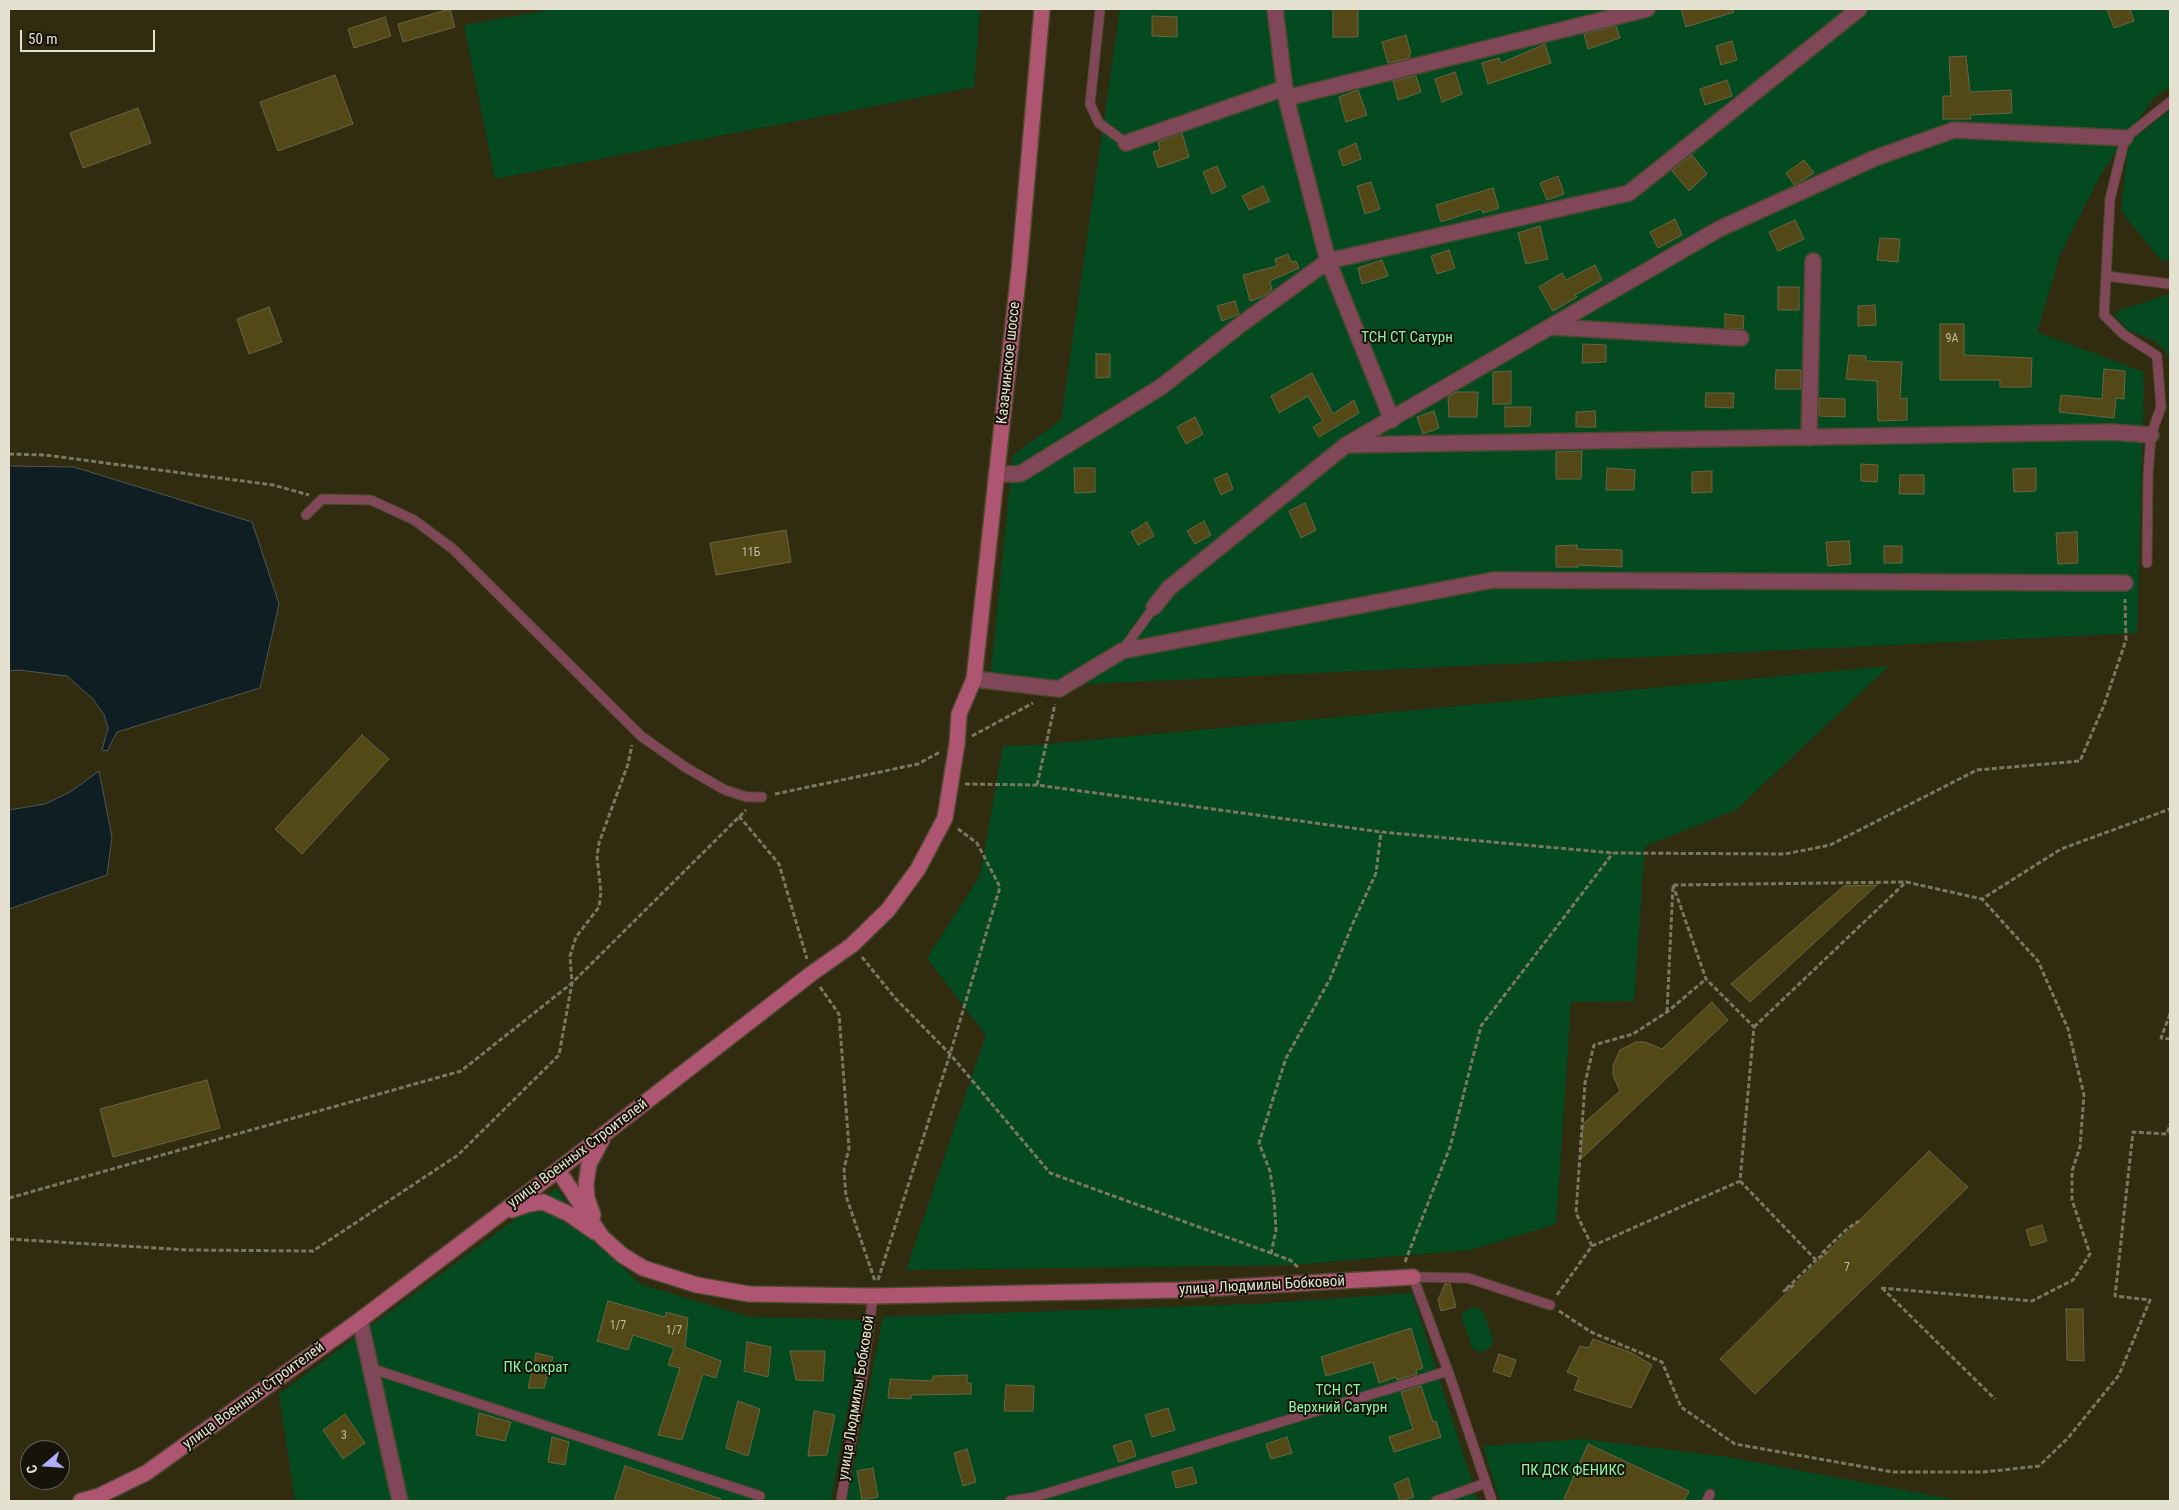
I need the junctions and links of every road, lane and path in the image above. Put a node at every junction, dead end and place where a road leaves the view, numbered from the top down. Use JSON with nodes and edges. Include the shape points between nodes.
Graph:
{"nodes":[{"id":1,"x":1042,"y":9,"type":"edge"},
{"id":2,"x":1100,"y":9,"type":"edge"},
{"id":3,"x":1275,"y":9,"type":"edge"},
{"id":4,"x":1647,"y":9,"type":"edge"},
{"id":5,"x":1859,"y":9,"type":"edge"},
{"id":6,"x":1285,"y":93,"type":"junction"},
{"id":7,"x":2170,"y":102,"type":"edge"},
{"id":8,"x":2125,"y":138,"type":"junction"},
{"id":9,"x":1126,"y":143,"type":"joint"},
{"id":10,"x":1328,"y":261,"type":"junction"},
{"id":11,"x":1813,"y":261,"type":"dead end"},
{"id":12,"x":2106,"y":276,"type":"junction"},
{"id":13,"x":2170,"y":284,"type":"edge"},
{"id":14,"x":1551,"y":327,"type":"junction"},
{"id":15,"x":1741,"y":338,"type":"dead end"},
{"id":16,"x":1392,"y":420,"type":"junction"},
{"id":17,"x":2151,"y":435,"type":"junction"},
{"id":18,"x":1809,"y":438,"type":"junction"},
{"id":19,"x":1346,"y":445,"type":"junction"},
{"id":20,"x":9,"y":454,"type":"edge"},
{"id":21,"x":996,"y":474,"type":"junction"},
{"id":22,"x":322,"y":499,"type":"junction"},
{"id":23,"x":306,"y":515,"type":"dead end"},
{"id":24,"x":2147,"y":563,"type":"dead end"},
{"id":25,"x":2125,"y":583,"type":"joint"},
{"id":26,"x":1154,"y":608,"type":"joint"},
{"id":27,"x":1122,"y":651,"type":"junction"},
{"id":28,"x":974,"y":680,"type":"junction"},
{"id":29,"x":1059,"y":688,"type":"junction"},
{"id":30,"x":1034,"y":702,"type":"dead end"},
{"id":31,"x":959,"y":714,"type":"joint"},
{"id":32,"x":634,"y":728,"type":"junction"},
{"id":33,"x":958,"y":744,"type":"junction"},
{"id":34,"x":952,"y":783,"type":"junction"},
{"id":35,"x":1037,"y":785,"type":"junction"},
{"id":36,"x":762,"y":797,"type":"junction"},
{"id":37,"x":2170,"y":809,"type":"edge"},
{"id":38,"x":739,"y":816,"type":"junction"},
{"id":39,"x":945,"y":818,"type":"junction"},
{"id":40,"x":1381,"y":832,"type":"junction"},
{"id":41,"x":1613,"y":853,"type":"junction"},
{"id":42,"x":1906,"y":882,"type":"junction"},
{"id":43,"x":1673,"y":885,"type":"junction"},
{"id":44,"x":1982,"y":899,"type":"junction"},
{"id":45,"x":852,"y":945,"type":"junction"},
{"id":46,"x":811,"y":974,"type":"junction"},
{"id":47,"x":1706,"y":979,"type":"junction"},
{"id":48,"x":572,"y":983,"type":"junction"},
{"id":49,"x":1667,"y":1012,"type":"junction"},
{"id":50,"x":2170,"y":1014,"type":"edge"},
{"id":51,"x":1754,"y":1027,"type":"junction"},
{"id":52,"x":2170,"y":1040,"type":"edge"},
{"id":53,"x":950,"y":1054,"type":"junction"},
{"id":54,"x":2170,"y":1124,"type":"edge"},
{"id":55,"x":607,"y":1132,"type":"junction"},
{"id":56,"x":558,"y":1170,"type":"junction"},
{"id":57,"x":1740,"y":1181,"type":"junction"},
{"id":58,"x":9,"y":1198,"type":"edge"},
{"id":59,"x":497,"y":1216,"type":"junction"},
{"id":60,"x":1859,"y":1221,"type":"dead end"},
{"id":61,"x":602,"y":1237,"type":"junction"},
{"id":62,"x":9,"y":1239,"type":"edge"},
{"id":63,"x":1592,"y":1246,"type":"junction"},
{"id":64,"x":1827,"y":1252,"type":"dead end"},
{"id":65,"x":1271,"y":1254,"type":"junction"},
{"id":66,"x":1816,"y":1260,"type":"junction"},
{"id":67,"x":1405,"y":1262,"type":"dead end"},
{"id":68,"x":1300,"y":1269,"type":"dead end"},
{"id":69,"x":1413,"y":1277,"type":"junction"},
{"id":70,"x":1794,"y":1285,"type":"dead end"},
{"id":71,"x":873,"y":1296,"type":"junction"},
{"id":72,"x":1550,"y":1305,"type":"junction"},
{"id":73,"x":360,"y":1320,"type":"junction"},
{"id":74,"x":370,"y":1368,"type":"junction"},
{"id":75,"x":1448,"y":1371,"type":"junction"},
{"id":76,"x":1995,"y":1399,"type":"dead end"},
{"id":77,"x":1486,"y":1483,"type":"junction"},
{"id":78,"x":760,"y":1496,"type":"dead end"},
{"id":79,"x":85,"y":1501,"type":"edge"},
{"id":80,"x":400,"y":1501,"type":"edge"},
{"id":81,"x":841,"y":1501,"type":"edge"},
{"id":82,"x":1010,"y":1501,"type":"edge"},
{"id":83,"x":1436,"y":1501,"type":"edge"},
{"id":84,"x":1492,"y":1501,"type":"edge"}],
"edges":[{"from":1,"to":21,"type":"main road","name":"Казачинское шоссе","via":[[1019,270]]},
{"from":2,"to":9,"type":"lane","via":[[1090,104],[1099,123]]},
{"from":3,"to":6,"type":"street"},
{"from":4,"to":6,"type":"street"},
{"from":5,"to":10,"type":"street","via":[[1629,192]]},
{"from":6,"to":9,"type":"street"},
{"from":6,"to":10,"type":"street"},
{"from":7,"to":8,"type":"lane"},
{"from":8,"to":12,"type":"lane","via":[[2110,199]]},
{"from":8,"to":14,"type":"street","via":[[1954,130],[1876,158],[1720,229]]},
{"from":10,"to":16,"type":"street"},
{"from":10,"to":21,"type":"street","via":[[1161,387],[1020,474]]},
{"from":11,"to":18,"type":"street"},
{"from":12,"to":13,"type":"lane"},
{"from":12,"to":17,"type":"lane","via":[[2104,315],[2123,334],[2158,356],[2160,408]]},
{"from":14,"to":15,"type":"street"},
{"from":14,"to":16,"type":"street"},
{"from":16,"to":19,"type":"street"},
{"from":17,"to":18,"type":"street","via":[[2112,432]]},
{"from":17,"to":24,"type":"lane"},
{"from":18,"to":19,"type":"street"},
{"from":19,"to":26,"type":"street","via":[[1169,588]]},
{"from":20,"to":22,"type":"path","via":[[44,455],[273,485]]},
{"from":21,"to":28,"type":"main road","name":"Казачинское шоссе"},
{"from":22,"to":23,"type":"lane"},
{"from":22,"to":32,"type":"lane","via":[[371,500],[414,520],[453,549]]},
{"from":25,"to":27,"type":"street","via":[[1492,580]]},
{"from":25,"to":41,"type":"path","via":[[2126,640],[2104,705],[2080,761],[1977,770],[1830,845],[1784,854]]},
{"from":26,"to":27,"type":"lane"},
{"from":27,"to":29,"type":"street"},
{"from":28,"to":29,"type":"street"},
{"from":28,"to":31,"type":"main road","name":"Казачинское шоссе"},
{"from":29,"to":35,"type":"path"},
{"from":30,"to":33,"type":"path"},
{"from":31,"to":33,"type":"main road","name":"улица Военных Строителей"},
{"from":32,"to":36,"type":"lane","via":[[663,753],[706,780],[725,790]]},
{"from":32,"to":48,"type":"path","via":[[628,764],[599,843],[599,907],[576,936],[570,956]]},
{"from":33,"to":34,"type":"main road","name":"улица Военных Строителей"},
{"from":33,"to":36,"type":"path","via":[[918,764]]},
{"from":34,"to":35,"type":"path"},
{"from":34,"to":39,"type":"main road","name":"улица Военных Строителей"},
{"from":35,"to":40,"type":"path"},
{"from":36,"to":38,"type":"path"},
{"from":37,"to":44,"type":"path","via":[[2061,849]]},
{"from":38,"to":46,"type":"path","via":[[779,864]]},
{"from":38,"to":48,"type":"path"},
{"from":39,"to":45,"type":"main road","name":"улица Военных Строителей","via":[[918,869],[888,910]]},
{"from":39,"to":53,"type":"path","via":[[977,844],[1000,887]]},
{"from":40,"to":41,"type":"path"},
{"from":40,"to":65,"type":"path","via":[[1376,873],[1330,979],[1286,1058],[1259,1143],[1270,1171],[1274,1198],[1276,1230]]},
{"from":41,"to":67,"type":"path","via":[[1482,1026],[1450,1148]]},
{"from":42,"to":43,"type":"path"},
{"from":42,"to":44,"type":"path"},
{"from":42,"to":51,"type":"path"},
{"from":43,"to":47,"type":"path"},
{"from":43,"to":49,"type":"path"},
{"from":44,"to":76,"type":"path","via":[[2038,961],[2068,1029],[2084,1095],[2080,1147],[2072,1171],[2072,1200],[2090,1254],[2074,1280],[2032,1301],[1881,1288]]},
{"from":45,"to":46,"type":"main road","name":"улица Военных Строителей"},
{"from":45,"to":53,"type":"path","via":[[895,998]]},
{"from":46,"to":53,"type":"path","via":[[839,1014],[849,1148],[844,1169],[846,1196],[877,1285]]},
{"from":46,"to":55,"type":"main road","name":"улица Военных Строителей"},
{"from":47,"to":49,"type":"path"},
{"from":47,"to":51,"type":"path"},
{"from":48,"to":58,"type":"path","via":[[460,1072]]},
{"from":48,"to":62,"type":"path","via":[[559,1055],[458,1155],[313,1251],[188,1250]]},
{"from":49,"to":63,"type":"path","via":[[1634,1034],[1594,1045],[1585,1083],[1576,1213]]},
{"from":50,"to":52,"type":"path","via":[[2162,1038]]},
{"from":51,"to":57,"type":"path"},
{"from":53,"to":65,"type":"path","via":[[1050,1173]]},
{"from":54,"to":72,"type":"path","via":[[2167,1134],[2133,1132],[2115,1296],[2150,1300],[2119,1375],[2068,1438],[2039,1466],[1984,1472],[1893,1472],[1735,1444],[1682,1407],[1662,1362],[1591,1332]]},
{"from":55,"to":56,"type":"main road","name":"улица Военных Строителей"},
{"from":55,"to":61,"type":"main road","via":[[589,1164],[586,1184],[591,1212]]},
{"from":56,"to":59,"type":"main road","name":"улица Военных Строителей"},
{"from":56,"to":61,"type":"main road","name":"улица Людмилы Бобковой"},
{"from":57,"to":63,"type":"path"},
{"from":57,"to":66,"type":"path"},
{"from":59,"to":61,"type":"main road","via":[[543,1202],[569,1214]]},
{"from":59,"to":73,"type":"main road","name":"улица Военных Строителей"},
{"from":60,"to":66,"type":"path"},
{"from":61,"to":71,"type":"main road","name":"улица Людмилы Бобковой","via":[[643,1268],[697,1285],[749,1294]]},
{"from":63,"to":72,"type":"path"},
{"from":64,"to":66,"type":"path"},
{"from":65,"to":68,"type":"path","via":[[1290,1260]]},
{"from":66,"to":70,"type":"path","via":[[1784,1291]]},
{"from":69,"to":71,"type":"main road","name":"улица Людмилы Бобковой","via":[[1180,1290]]},
{"from":69,"to":72,"type":"lane","via":[[1468,1278]]},
{"from":69,"to":75,"type":"lane"},
{"from":71,"to":81,"type":"lane","name":"улица Людмилы Бобковой"},
{"from":73,"to":74,"type":"street"},
{"from":73,"to":79,"type":"main road","name":"улица Военных Строителей","via":[[146,1473]]},
{"from":74,"to":78,"type":"lane"},
{"from":74,"to":80,"type":"street"},
{"from":75,"to":77,"type":"lane"},
{"from":75,"to":82,"type":"lane","via":[[1035,1497]]},
{"from":77,"to":83,"type":"lane"},
{"from":77,"to":84,"type":"lane"}]}
